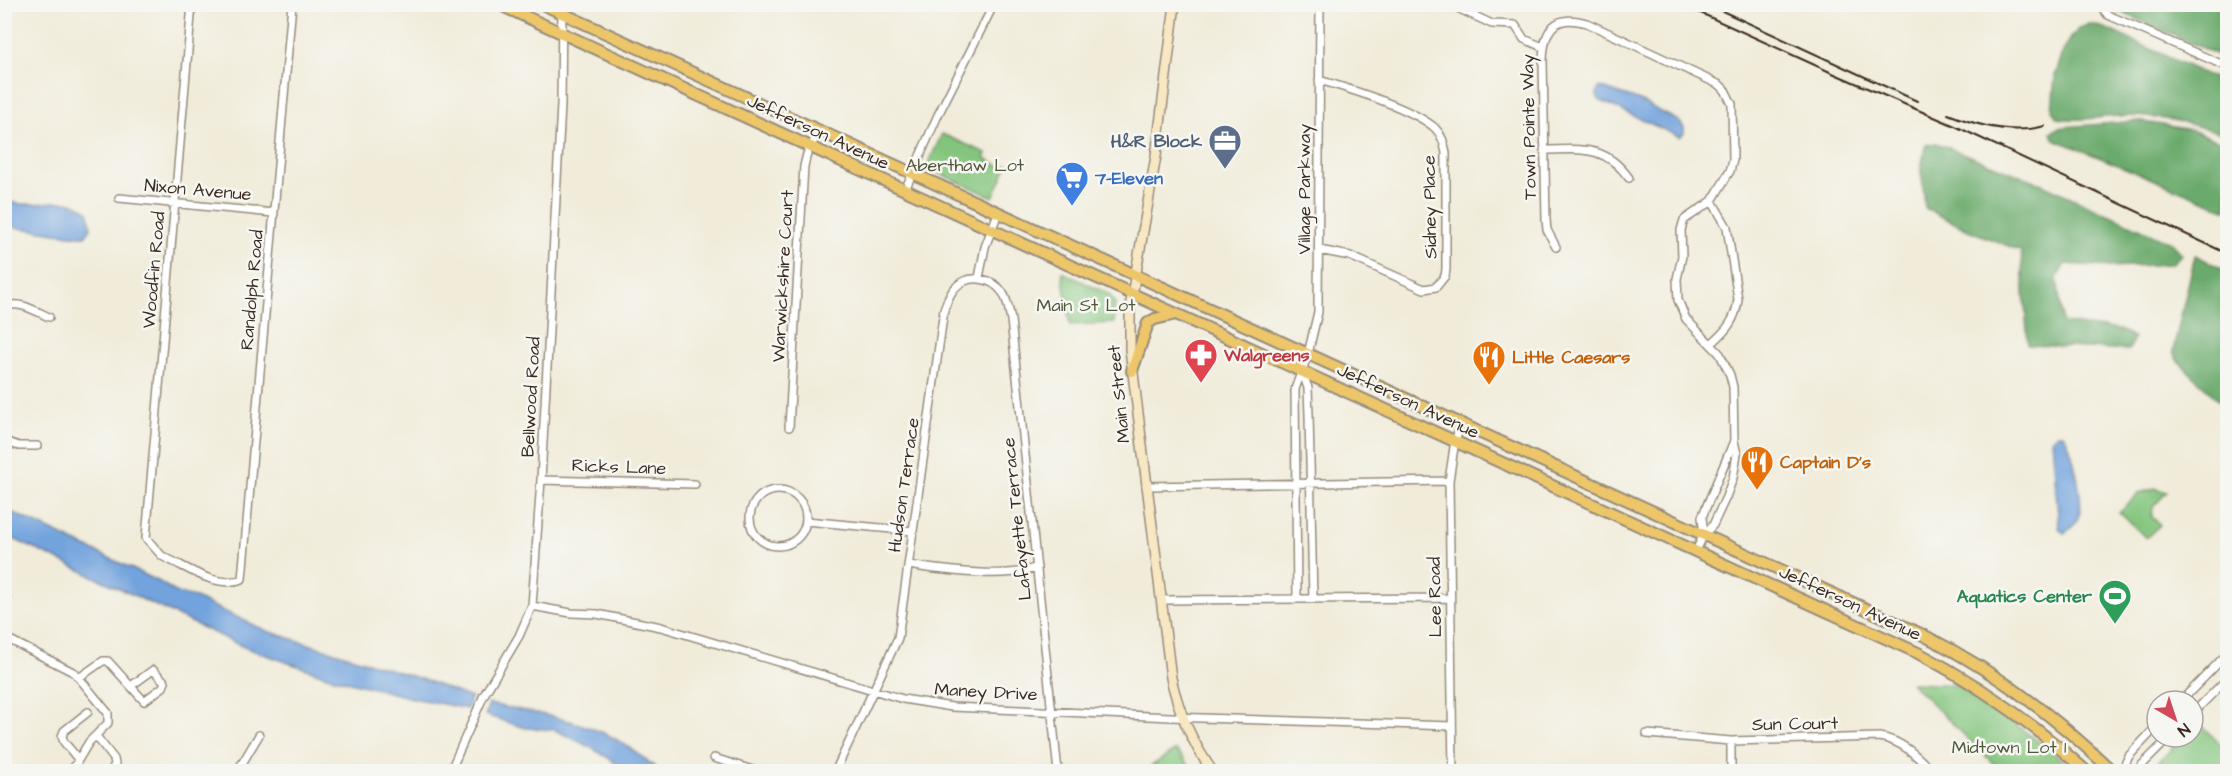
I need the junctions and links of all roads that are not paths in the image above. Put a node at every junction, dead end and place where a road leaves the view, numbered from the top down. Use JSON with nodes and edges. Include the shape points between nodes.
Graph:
{"nodes":[{"id":1,"x":192,"y":4,"type":"edge"},
{"id":2,"x":292,"y":4,"type":"edge"},
{"id":3,"x":498,"y":4,"type":"edge"},
{"id":4,"x":542,"y":4,"type":"edge"},
{"id":5,"x":994,"y":4,"type":"edge"},
{"id":6,"x":1175,"y":4,"type":"edge"},
{"id":7,"x":1320,"y":4,"type":"edge"},
{"id":8,"x":1449,"y":4,"type":"edge"},
{"id":9,"x":2099,"y":4,"type":"edge"},
{"id":10,"x":562,"y":9,"type":"edge"},
{"id":11,"x":562,"y":33,"type":"junction"},
{"id":12,"x":1543,"y":47,"type":"junction"},
{"id":13,"x":2228,"y":67,"type":"edge"},
{"id":14,"x":1319,"y":80,"type":"junction"},
{"id":15,"x":819,"y":131,"type":"junction"},
{"id":16,"x":811,"y":147,"type":"junction"},
{"id":17,"x":1545,"y":150,"type":"junction"},
{"id":18,"x":912,"y":173,"type":"junction"},
{"id":19,"x":1629,"y":178,"type":"dead end"},
{"id":20,"x":904,"y":190,"type":"junction"},
{"id":21,"x":119,"y":198,"type":"dead end"},
{"id":22,"x":1713,"y":201,"type":"junction"},
{"id":23,"x":174,"y":203,"type":"junction"},
{"id":24,"x":274,"y":213,"type":"junction"},
{"id":25,"x":998,"y":213,"type":"junction"},
{"id":26,"x":991,"y":230,"type":"junction"},
{"id":27,"x":1556,"y":248,"type":"dead end"},
{"id":28,"x":1319,"y":249,"type":"junction"},
{"id":29,"x":1136,"y":275,"type":"junction"},
{"id":30,"x":979,"y":278,"type":"junction"},
{"id":31,"x":1132,"y":294,"type":"junction"},
{"id":32,"x":4,"y":308,"type":"edge"},
{"id":33,"x":1176,"y":314,"type":"junction"},
{"id":34,"x":49,"y":317,"type":"dead end"},
{"id":35,"x":1711,"y":345,"type":"junction"},
{"id":36,"x":1308,"y":354,"type":"junction"},
{"id":37,"x":1132,"y":371,"type":"junction"},
{"id":38,"x":1301,"y":371,"type":"junction"},
{"id":39,"x":1460,"y":424,"type":"junction"},
{"id":40,"x":789,"y":427,"type":"dead end"},
{"id":41,"x":4,"y":441,"type":"edge"},
{"id":42,"x":1455,"y":441,"type":"junction"},
{"id":43,"x":1734,"y":441,"type":"junction"},
{"id":44,"x":1296,"y":443,"type":"junction"},
{"id":45,"x":1310,"y":444,"type":"junction"},
{"id":46,"x":37,"y":446,"type":"dead end"},
{"id":47,"x":541,"y":480,"type":"junction"},
{"id":48,"x":1449,"y":481,"type":"junction"},
{"id":49,"x":695,"y":484,"type":"dead end"},
{"id":50,"x":1312,"y":484,"type":"junction"},
{"id":51,"x":1295,"y":485,"type":"junction"},
{"id":52,"x":1146,"y":486,"type":"junction"},
{"id":53,"x":806,"y":521,"type":"junction"},
{"id":54,"x":913,"y":531,"type":"junction"},
{"id":55,"x":1704,"y":534,"type":"junction"},
{"id":56,"x":1696,"y":551,"type":"junction"},
{"id":57,"x":908,"y":564,"type":"junction"},
{"id":58,"x":1037,"y":567,"type":"junction"},
{"id":59,"x":242,"y":579,"type":"joint"},
{"id":60,"x":1450,"y":598,"type":"junction"},
{"id":61,"x":1297,"y":599,"type":"junction"},
{"id":62,"x":1313,"y":599,"type":"junction"},
{"id":63,"x":1161,"y":600,"type":"junction"},
{"id":64,"x":531,"y":606,"type":"junction"},
{"id":65,"x":4,"y":637,"type":"edge"},
{"id":66,"x":2228,"y":653,"type":"edge"},
{"id":67,"x":80,"y":677,"type":"junction"},
{"id":68,"x":2228,"y":678,"type":"edge"},
{"id":69,"x":131,"y":686,"type":"junction"},
{"id":70,"x":2193,"y":689,"type":"edge"},
{"id":71,"x":874,"y":691,"type":"junction"},
{"id":72,"x":2205,"y":701,"type":"edge"},
{"id":73,"x":1052,"y":711,"type":"junction"},
{"id":74,"x":88,"y":712,"type":"dead end"},
{"id":75,"x":1183,"y":717,"type":"junction"},
{"id":76,"x":1452,"y":726,"type":"junction"},
{"id":77,"x":1647,"y":734,"type":"dead end"},
{"id":78,"x":259,"y":735,"type":"dead end"},
{"id":79,"x":96,"y":736,"type":"junction"},
{"id":80,"x":2145,"y":739,"type":"edge"},
{"id":81,"x":1731,"y":741,"type":"junction"},
{"id":82,"x":2158,"y":749,"type":"edge"},
{"id":83,"x":714,"y":758,"type":"dead end"},
{"id":84,"x":78,"y":759,"type":"junction"},
{"id":85,"x":71,"y":771,"type":"edge"},
{"id":86,"x":111,"y":771,"type":"edge"},
{"id":87,"x":237,"y":771,"type":"edge"},
{"id":88,"x":450,"y":771,"type":"edge"},
{"id":89,"x":759,"y":771,"type":"edge"},
{"id":90,"x":835,"y":771,"type":"edge"},
{"id":91,"x":1058,"y":771,"type":"edge"},
{"id":92,"x":1213,"y":771,"type":"edge"},
{"id":93,"x":1452,"y":771,"type":"edge"},
{"id":94,"x":1731,"y":771,"type":"edge"},
{"id":95,"x":1933,"y":771,"type":"edge"},
{"id":96,"x":2087,"y":771,"type":"edge"},
{"id":97,"x":2113,"y":771,"type":"edge"},
{"id":98,"x":2121,"y":771,"type":"edge"},
{"id":99,"x":2135,"y":771,"type":"edge"}],
"edges":[{"from":1,"to":23,"type":"street","name":"Woodfin Road"},
{"from":2,"to":24,"type":"street","name":"Randolph Road"},
{"from":3,"to":11,"type":"main road","name":"Jefferson Avenue"},
{"from":4,"to":10,"type":"main road","name":"Jefferson Avenue"},
{"from":5,"to":18,"type":"street"},
{"from":6,"to":29,"type":"main road","name":"Main Street","via":[[1157,153]]},
{"from":7,"to":14,"type":"street","name":"Village Parkway"},
{"from":8,"to":12,"type":"street","via":[[1492,24],[1515,25],[1524,39]]},
{"from":9,"to":13,"type":"street","via":[[2108,15]]},
{"from":10,"to":11,"type":"street","name":"Bellwood Road"},
{"from":10,"to":15,"type":"main road","name":"Jefferson Avenue"},
{"from":11,"to":16,"type":"main road","name":"Jefferson Avenue"},
{"from":11,"to":47,"type":"street","name":"Bellwood Road"},
{"from":12,"to":17,"type":"street","name":"Town Pointe Way"},
{"from":12,"to":22,"type":"street","name":"Town Pointe Way","via":[[1553,26],[1579,21],[1720,85],[1730,96],[1733,108],[1733,160]]},
{"from":14,"to":28,"type":"street","name":"Village Parkway"},
{"from":14,"to":28,"type":"street","name":"Sidney Place","via":[[1370,96],[1414,116],[1441,135],[1446,153],[1446,269],[1442,282],[1424,289],[1360,260]]},
{"from":15,"to":16,"type":"street","name":"Warwickshire Court"},
{"from":15,"to":18,"type":"main road","name":"Jefferson Avenue"},
{"from":16,"to":20,"type":"main road","name":"Jefferson Avenue"},
{"from":16,"to":40,"type":"street","name":"Warwickshire Court","via":[[804,166]]},
{"from":17,"to":19,"type":"street","via":[[1599,152],[1619,165]]},
{"from":17,"to":27,"type":"street","name":"Town Pointe Way","via":[[1546,220]]},
{"from":18,"to":20,"type":"street"},
{"from":18,"to":25,"type":"main road","name":"Jefferson Avenue"},
{"from":20,"to":26,"type":"main road","name":"Jefferson Avenue"},
{"from":21,"to":23,"type":"street","name":"Nixon Avenue"},
{"from":22,"to":35,"type":"street","via":[[1727,227],[1738,299],[1729,327]]},
{"from":22,"to":35,"type":"street","via":[[1688,216],[1682,225],[1677,289],[1686,319]]},
{"from":23,"to":24,"type":"street","name":"Nixon Avenue"},
{"from":23,"to":59,"type":"street","name":"Woodfin Road","via":[[146,538],[162,555],[215,580],[229,583]]},
{"from":24,"to":59,"type":"street","name":"Randolph Road"},
{"from":25,"to":26,"type":"street"},
{"from":25,"to":29,"type":"main road","name":"Jefferson Avenue"},
{"from":26,"to":30,"type":"street"},
{"from":26,"to":31,"type":"main road","name":"Jefferson Avenue"},
{"from":28,"to":36,"type":"street","name":"Village Parkway","via":[[1318,312]]},
{"from":29,"to":31,"type":"main road","name":"Main Street"},
{"from":29,"to":36,"type":"main road","name":"Jefferson Avenue"},
{"from":30,"to":54,"type":"street","name":"Hudson Terrace","via":[[959,284],[944,309]]},
{"from":30,"to":58,"type":"street","name":"Lafayette Terrace","via":[[991,282],[1003,294],[1011,320]]},
{"from":31,"to":33,"type":"main road","name":"Jefferson Avenue"},
{"from":31,"to":37,"type":"main road","name":"Main Street"},
{"from":32,"to":34,"type":"street","via":[[19,304]]},
{"from":33,"to":37,"type":"main road","via":[[1148,324]]},
{"from":33,"to":38,"type":"main road","name":"Jefferson Avenue"},
{"from":35,"to":43,"type":"street","via":[[1720,354],[1733,387]]},
{"from":36,"to":38,"type":"street","name":"Village Parkway"},
{"from":36,"to":39,"type":"main road","name":"Jefferson Avenue"},
{"from":37,"to":52,"type":"main road","name":"Main Street"},
{"from":38,"to":42,"type":"main road","name":"Jefferson Avenue"},
{"from":38,"to":44,"type":"street","name":"Village Parkway","via":[[1295,389]]},
{"from":38,"to":45,"type":"street","via":[[1308,388]]},
{"from":39,"to":42,"type":"street","name":"Lee Road"},
{"from":39,"to":55,"type":"main road","name":"Jefferson Avenue"},
{"from":41,"to":46,"type":"street"},
{"from":42,"to":48,"type":"street","name":"Lee Road"},
{"from":42,"to":56,"type":"main road","name":"Jefferson Avenue"},
{"from":43,"to":55,"type":"street","via":[[1702,517]]},
{"from":43,"to":55,"type":"street","via":[[1737,454],[1733,478],[1713,525]]},
{"from":44,"to":45,"type":"street"},
{"from":44,"to":51,"type":"street","name":"Village Parkway"},
{"from":45,"to":50,"type":"street"},
{"from":47,"to":49,"type":"street","name":"Ricks Lane"},
{"from":47,"to":64,"type":"street","name":"Bellwood Road"},
{"from":48,"to":50,"type":"street"},
{"from":48,"to":60,"type":"street","name":"Lee Road"},
{"from":50,"to":51,"type":"street"},
{"from":50,"to":62,"type":"street"},
{"from":51,"to":52,"type":"street"},
{"from":51,"to":61,"type":"street","name":"Village Parkway"},
{"from":52,"to":63,"type":"main road","name":"Main Street"},
{"from":53,"to":53,"type":"street","via":[[797,498],[777,490],[758,499],[751,510],[751,525],[758,538],[776,546],[796,540]]},
{"from":53,"to":54,"type":"street"},
{"from":54,"to":57,"type":"street","name":"Hudson Terrace"},
{"from":55,"to":56,"type":"street"},
{"from":55,"to":97,"type":"main road","name":"Jefferson Avenue","via":[[1950,649],[2024,696]]},
{"from":56,"to":96,"type":"main road","name":"Jefferson Avenue","via":[[1946,667],[2029,722]]},
{"from":57,"to":58,"type":"street","via":[[1013,573]]},
{"from":57,"to":71,"type":"street","name":"Hudson Terrace","via":[[898,638]]},
{"from":58,"to":73,"type":"street","name":"Lafayette Terrace"},
{"from":60,"to":62,"type":"street"},
{"from":60,"to":76,"type":"street","name":"Lee Road"},
{"from":61,"to":62,"type":"street"},
{"from":61,"to":63,"type":"street"},
{"from":63,"to":75,"type":"main road","name":"Main Street","via":[[1171,678]]},
{"from":64,"to":71,"type":"street","name":"Maney Drive","via":[[661,627]]},
{"from":64,"to":88,"type":"street","name":"Bellwood Road"},
{"from":65,"to":67,"type":"street"},
{"from":66,"to":70,"type":"street"},
{"from":67,"to":69,"type":"street","via":[[108,661]]},
{"from":67,"to":79,"type":"street","via":[[109,717]]},
{"from":68,"to":72,"type":"street"},
{"from":69,"to":69,"type":"street","via":[[145,701],[165,682],[153,670]]},
{"from":71,"to":73,"type":"street","name":"Maney Drive","via":[[943,706]]},
{"from":71,"to":90,"type":"street","name":"Hudson Terrace"},
{"from":73,"to":75,"type":"street","name":"Maney Drive"},
{"from":73,"to":91,"type":"street","name":"Lafayette Terrace"},
{"from":74,"to":84,"type":"street","via":[[62,736]]},
{"from":75,"to":76,"type":"street","name":"Maney Drive"},
{"from":75,"to":92,"type":"main road","name":"Main Street"},
{"from":76,"to":93,"type":"street","name":"Lee Road"},
{"from":77,"to":81,"type":"street","name":"Sun Court"},
{"from":78,"to":87,"type":"street"},
{"from":79,"to":84,"type":"street"},
{"from":79,"to":86,"type":"street","via":[[114,759],[116,764]]},
{"from":80,"to":98,"type":"street"},
{"from":81,"to":94,"type":"street"},
{"from":81,"to":95,"type":"street","name":"Sun Court","via":[[1887,739],[1907,747]]},
{"from":82,"to":99,"type":"street"},
{"from":83,"to":89,"type":"street"},
{"from":84,"to":85,"type":"street"}]}
